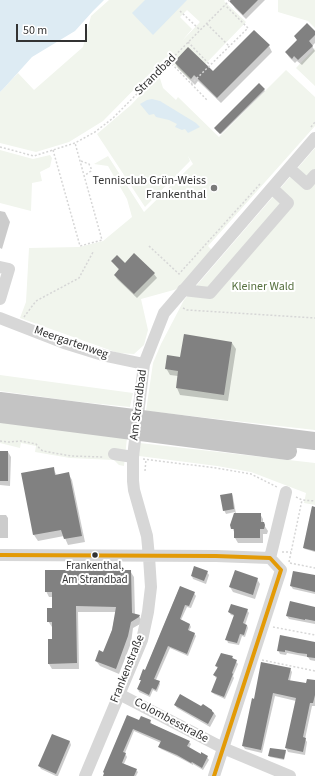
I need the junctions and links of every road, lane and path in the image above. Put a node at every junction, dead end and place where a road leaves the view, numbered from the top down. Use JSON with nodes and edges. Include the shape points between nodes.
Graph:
{"nodes":[{"id":1,"x":230,"y":0,"type":"edge"},
{"id":2,"x":225,"y":5,"type":"junction"},
{"id":3,"x":180,"y":11,"type":"dead end"},
{"id":4,"x":207,"y":24,"type":"junction"},
{"id":5,"x":200,"y":30,"type":"junction"},
{"id":6,"x":188,"y":42,"type":"junction"},
{"id":7,"x":229,"y":46,"type":"junction"},
{"id":8,"x":169,"y":61,"type":"junction"},
{"id":9,"x":210,"y":65,"type":"junction"},
{"id":10,"x":191,"y":84,"type":"junction"},
{"id":11,"x":207,"y":100,"type":"dead end"},
{"id":12,"x":315,"y":122,"type":"edge"},
{"id":13,"x":312,"y":133,"type":"edge"},
{"id":14,"x":75,"y":143,"type":"junction"},
{"id":15,"x":0,"y":147,"type":"edge"},
{"id":16,"x":53,"y":150,"type":"junction"},
{"id":17,"x":80,"y":161,"type":"junction"},
{"id":18,"x":289,"y":168,"type":"junction"},
{"id":19,"x":315,"y":175,"type":"edge"},
{"id":20,"x":84,"y":176,"type":"junction"},
{"id":21,"x":267,"y":184,"type":"junction"},
{"id":22,"x":149,"y":246,"type":"dead end"},
{"id":23,"x":93,"y":252,"type":"dead end"},
{"id":24,"x":0,"y":267,"type":"edge"},
{"id":25,"x":2,"y":283,"type":"edge"},
{"id":26,"x":183,"y":290,"type":"junction"},
{"id":27,"x":0,"y":299,"type":"edge"},
{"id":28,"x":172,"y":303,"type":"junction"},
{"id":29,"x":0,"y":318,"type":"edge"},
{"id":30,"x":315,"y":318,"type":"edge"},
{"id":31,"x":20,"y":326,"type":"junction"},
{"id":32,"x":144,"y":364,"type":"junction"},
{"id":33,"x":0,"y":401,"type":"edge"},
{"id":34,"x":0,"y":414,"type":"edge"},
{"id":35,"x":127,"y":424,"type":"junction"},
{"id":36,"x":146,"y":426,"type":"junction"},
{"id":37,"x":0,"y":441,"type":"edge"},
{"id":38,"x":315,"y":441,"type":"edge"},
{"id":39,"x":114,"y":454,"type":"joint"},
{"id":40,"x":315,"y":454,"type":"edge"},
{"id":41,"x":133,"y":457,"type":"junction"},
{"id":42,"x":146,"y":459,"type":"dead end"},
{"id":43,"x":286,"y":492,"type":"junction"},
{"id":44,"x":302,"y":500,"type":"junction"},
{"id":45,"x":315,"y":502,"type":"edge"},
{"id":46,"x":0,"y":555,"type":"edge"},
{"id":47,"x":150,"y":557,"type":"junction"},
{"id":48,"x":270,"y":558,"type":"junction"},
{"id":49,"x":315,"y":568,"type":"edge"},
{"id":50,"x":263,"y":625,"type":"junction"},
{"id":51,"x":315,"y":635,"type":"edge"},
{"id":52,"x":253,"y":658,"type":"junction"},
{"id":53,"x":315,"y":671,"type":"edge"},
{"id":54,"x":119,"y":694,"type":"junction"},
{"id":55,"x":223,"y":748,"type":"junction"},
{"id":56,"x":85,"y":776,"type":"edge"},
{"id":57,"x":214,"y":776,"type":"edge"},
{"id":58,"x":290,"y":776,"type":"edge"}],
"edges":[{"from":1,"to":2,"type":"path","name":"Strandbad"},
{"from":2,"to":4,"type":"path","name":"Strandbad"},
{"from":2,"to":7,"type":"path","via":[[248,28]]},
{"from":3,"to":5,"type":"path"},
{"from":4,"to":5,"type":"path","name":"Strandbad"},
{"from":4,"to":7,"type":"path"},
{"from":5,"to":6,"type":"path","name":"Strandbad"},
{"from":6,"to":8,"type":"path","name":"Strandbad"},
{"from":6,"to":9,"type":"path"},
{"from":7,"to":9,"type":"path"},
{"from":8,"to":10,"type":"path"},
{"from":8,"to":14,"type":"path","name":"Strandbad","via":[[113,118],[96,132]]},
{"from":9,"to":10,"type":"path"},
{"from":10,"to":11,"type":"path"},
{"from":12,"to":13,"type":"path"},
{"from":13,"to":18,"type":"street","name":"Am Strandbad"},
{"from":14,"to":16,"type":"path","name":"Strandbad"},
{"from":14,"to":17,"type":"path"},
{"from":15,"to":16,"type":"path","name":"Strandbad","via":[[34,156]]},
{"from":16,"to":20,"type":"path","via":[[80,246],[102,240]]},
{"from":17,"to":20,"type":"path"},
{"from":17,"to":20,"type":"path","via":[[89,164],[91,168]]},
{"from":18,"to":19,"type":"street","via":[[307,184]]},
{"from":18,"to":21,"type":"street","name":"Am Strandbad"},
{"from":21,"to":22,"type":"path","via":[[179,274]]},
{"from":21,"to":26,"type":"street","name":"Am Strandbad"},
{"from":21,"to":26,"type":"street","via":[[288,203],[210,293]]},
{"from":23,"to":31,"type":"path","via":[[79,278],[36,301]]},
{"from":24,"to":25,"type":"street","via":[[9,269]]},
{"from":25,"to":27,"type":"street"},
{"from":26,"to":28,"type":"street","name":"Am Strandbad"},
{"from":28,"to":30,"type":"path","via":[[187,310]]},
{"from":28,"to":32,"type":"street","name":"Am Strandbad","via":[[164,313]]},
{"from":29,"to":31,"type":"street","name":"Meergartenweg"},
{"from":31,"to":32,"type":"street","name":"Meergartenweg","via":[[106,356]]},
{"from":32,"to":41,"type":"street","name":"Am Strandbad"},
{"from":33,"to":35,"type":"highway"},
{"from":34,"to":35,"type":"highway"},
{"from":35,"to":36,"type":"highway"},
{"from":36,"to":38,"type":"highway"},
{"from":36,"to":40,"type":"highway"},
{"from":37,"to":39,"type":"path","via":[[36,444],[43,451],[71,456],[108,457]]},
{"from":39,"to":41,"type":"street"},
{"from":41,"to":47,"type":"street","name":"Am Strandbad","via":[[134,490]]},
{"from":42,"to":43,"type":"path","via":[[251,474]]},
{"from":43,"to":44,"type":"path"},
{"from":43,"to":48,"type":"street"},
{"from":44,"to":45,"type":"path"},
{"from":44,"to":49,"type":"path","via":[[289,563]]},
{"from":46,"to":47,"type":"street"},
{"from":47,"to":48,"type":"street"},
{"from":47,"to":54,"type":"street","name":"Frankenstraße","via":[[151,587],[142,640]]},
{"from":48,"to":50,"type":"street","via":[[281,570]]},
{"from":50,"to":51,"type":"path"},
{"from":50,"to":52,"type":"street"},
{"from":52,"to":53,"type":"path"},
{"from":52,"to":55,"type":"street"},
{"from":54,"to":55,"type":"street","name":"Colombesstraße"},
{"from":54,"to":56,"type":"street","name":"Frankenstraße"},
{"from":55,"to":57,"type":"street"},
{"from":55,"to":58,"type":"street","name":"Colombesstraße"}]}
